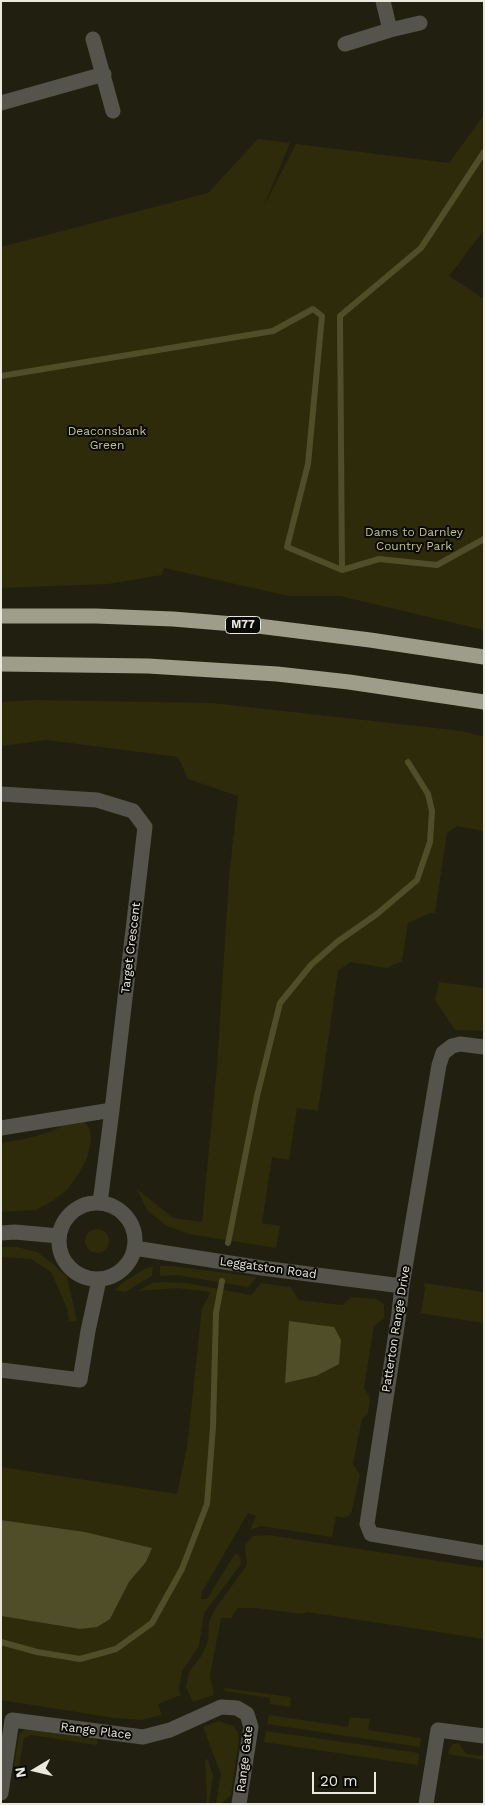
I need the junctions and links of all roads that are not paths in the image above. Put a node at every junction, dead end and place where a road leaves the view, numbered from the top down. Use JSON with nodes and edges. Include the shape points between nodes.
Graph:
{"nodes":[{"id":1,"x":383,"y":1,"type":"edge"},
{"id":2,"x":420,"y":23,"type":"dead end"},
{"id":3,"x":390,"y":30,"type":"junction"},
{"id":4,"x":93,"y":39,"type":"dead end"},
{"id":5,"x":345,"y":44,"type":"dead end"},
{"id":6,"x":104,"y":74,"type":"junction"},
{"id":7,"x":1,"y":103,"type":"edge"},
{"id":8,"x":113,"y":111,"type":"dead end"},
{"id":9,"x":1,"y":616,"type":"edge"},
{"id":10,"x":484,"y":657,"type":"edge"},
{"id":11,"x":1,"y":664,"type":"edge"},
{"id":12,"x":484,"y":702,"type":"edge"},
{"id":13,"x":1,"y":794,"type":"edge"},
{"id":14,"x":484,"y":1047,"type":"edge"},
{"id":15,"x":112,"y":1110,"type":"junction"},
{"id":16,"x":1,"y":1128,"type":"edge"},
{"id":17,"x":100,"y":1203,"type":"junction"},
{"id":18,"x":1,"y":1233,"type":"edge"},
{"id":19,"x":59,"y":1236,"type":"junction"},
{"id":20,"x":134,"y":1248,"type":"junction"},
{"id":21,"x":99,"y":1280,"type":"junction"},
{"id":22,"x":402,"y":1286,"type":"junction"},
{"id":23,"x":1,"y":1370,"type":"edge"},
{"id":24,"x":484,"y":1553,"type":"edge"},
{"id":25,"x":247,"y":1714,"type":"joint"},
{"id":26,"x":484,"y":1736,"type":"edge"},
{"id":27,"x":1,"y":1793,"type":"edge"},
{"id":28,"x":239,"y":1804,"type":"edge"},
{"id":29,"x":426,"y":1804,"type":"edge"}],
"edges":[{"from":1,"to":3,"type":"street"},
{"from":2,"to":3,"type":"street"},
{"from":3,"to":5,"type":"street"},
{"from":4,"to":6,"type":"street"},
{"from":6,"to":7,"type":"street"},
{"from":6,"to":8,"type":"street"},
{"from":9,"to":10,"type":"highway","number":"M77","via":[[96,616],[258,626]]},
{"from":11,"to":12,"type":"highway","via":[[148,666],[277,674]]},
{"from":13,"to":15,"type":"street","name":"Target Crescent","via":[[97,800],[133,811],[146,827]]},
{"from":14,"to":22,"type":"street","name":"Patterton Range Drive","via":[[452,1046],[444,1053],[439,1066]]},
{"from":15,"to":16,"type":"street"},
{"from":15,"to":17,"type":"street","name":"Target Crescent"},
{"from":17,"to":19,"type":"street","via":[[78,1208],[69,1215]]},
{"from":17,"to":20,"type":"street","via":[[113,1206],[123,1214],[134,1236]]},
{"from":18,"to":19,"type":"street"},
{"from":19,"to":21,"type":"street","via":[[64,1262],[73,1272]]},
{"from":20,"to":21,"type":"street","via":[[122,1270]]},
{"from":20,"to":22,"type":"street","name":"Leggatston Road"},
{"from":21,"to":23,"type":"street","via":[[80,1380]]},
{"from":22,"to":24,"type":"street","name":"Patterton Range Drive","via":[[368,1530],[371,1534]]},
{"from":25,"to":27,"type":"street","name":"Range Place","via":[[238,1708],[221,1707],[170,1730],[143,1736],[12,1720]]},
{"from":25,"to":28,"type":"street","name":"Range Gate","via":[[251,1727]]},
{"from":26,"to":29,"type":"street","via":[[438,1730]]}]}
